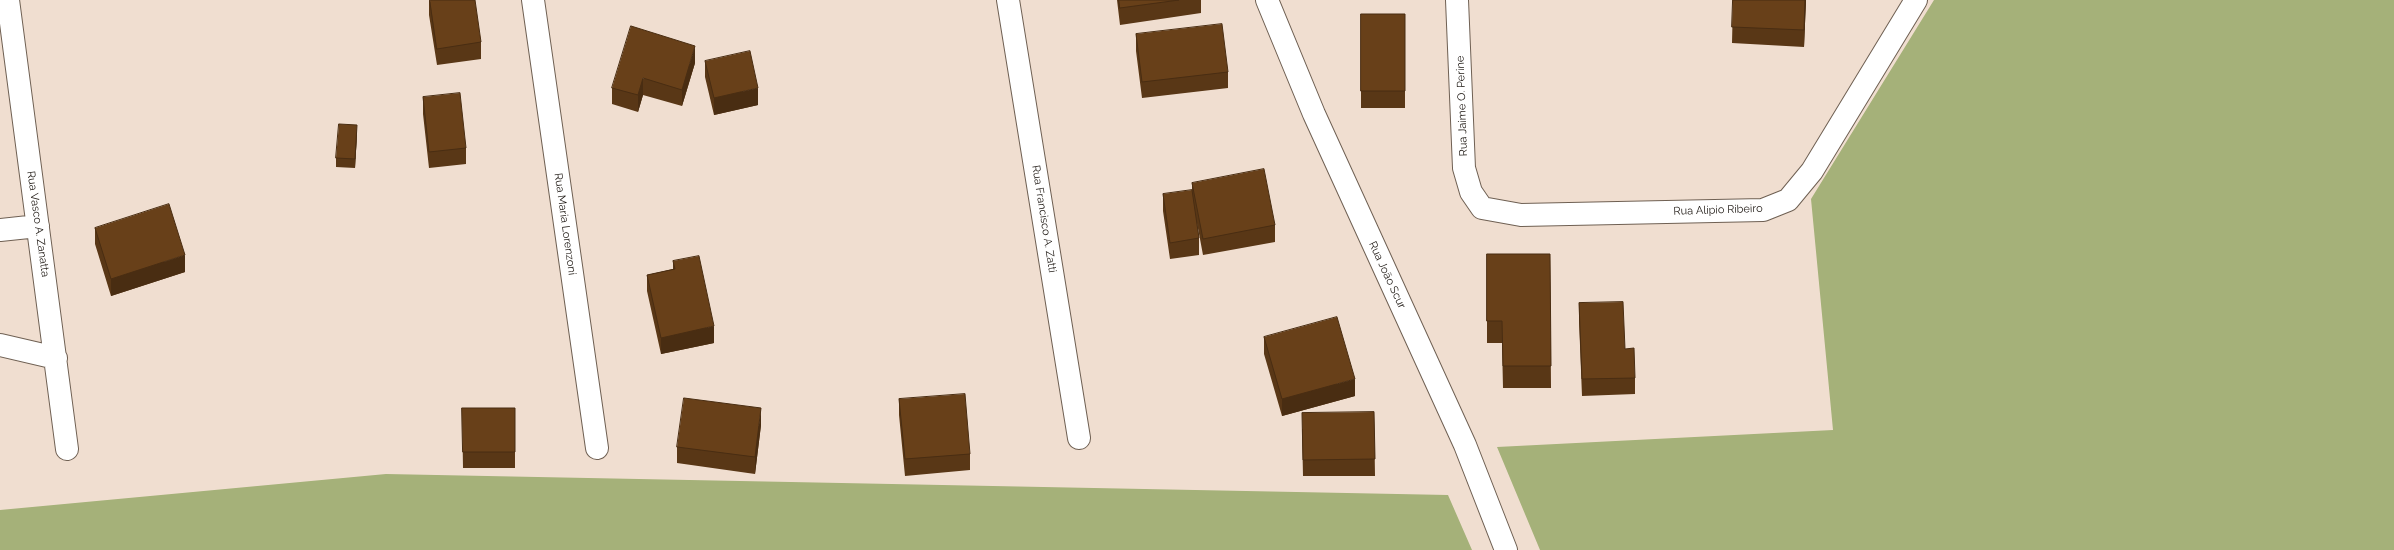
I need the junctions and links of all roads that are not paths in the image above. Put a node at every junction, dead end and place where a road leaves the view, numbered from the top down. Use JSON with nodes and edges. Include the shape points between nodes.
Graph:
{"nodes":[{"id":1,"x":8,"y":0,"type":"edge"},
{"id":2,"x":533,"y":0,"type":"edge"},
{"id":3,"x":1008,"y":0,"type":"edge"},
{"id":4,"x":1267,"y":0,"type":"edge"},
{"id":5,"x":1457,"y":0,"type":"edge"},
{"id":6,"x":1916,"y":0,"type":"edge"},
{"id":7,"x":1482,"y":208,"type":"joint"},
{"id":8,"x":38,"y":226,"type":"junction"},
{"id":9,"x":0,"y":230,"type":"edge"},
{"id":10,"x":0,"y":345,"type":"edge"},
{"id":11,"x":56,"y":358,"type":"junction"},
{"id":12,"x":1079,"y":438,"type":"dead end"},
{"id":13,"x":597,"y":448,"type":"dead end"},
{"id":14,"x":67,"y":449,"type":"dead end"},
{"id":15,"x":1506,"y":550,"type":"edge"}],
"edges":[{"from":1,"to":8,"type":"street","name":"Rua Vasco A. Zanatta"},
{"from":2,"to":13,"type":"street","name":"Rua Maria Lorenzoni"},
{"from":3,"to":12,"type":"street","name":"Rua Francisco A. Zatti"},
{"from":4,"to":15,"type":"street","name":"Rua João Scur","via":[[1314,114],[1465,445]]},
{"from":5,"to":7,"type":"street","name":"Rua Jaime O. Perine","via":[[1464,168],[1471,192]]},
{"from":6,"to":7,"type":"street","name":"Rua Alipio Ribeiro","via":[[1812,171],[1788,200],[1763,210],[1521,215]]},
{"from":8,"to":9,"type":"street"},
{"from":8,"to":11,"type":"street","name":"Rua Vasco A. Zanatta"},
{"from":10,"to":11,"type":"street"},
{"from":11,"to":14,"type":"street","name":"Rua Vasco A. Zanatta"}]}
